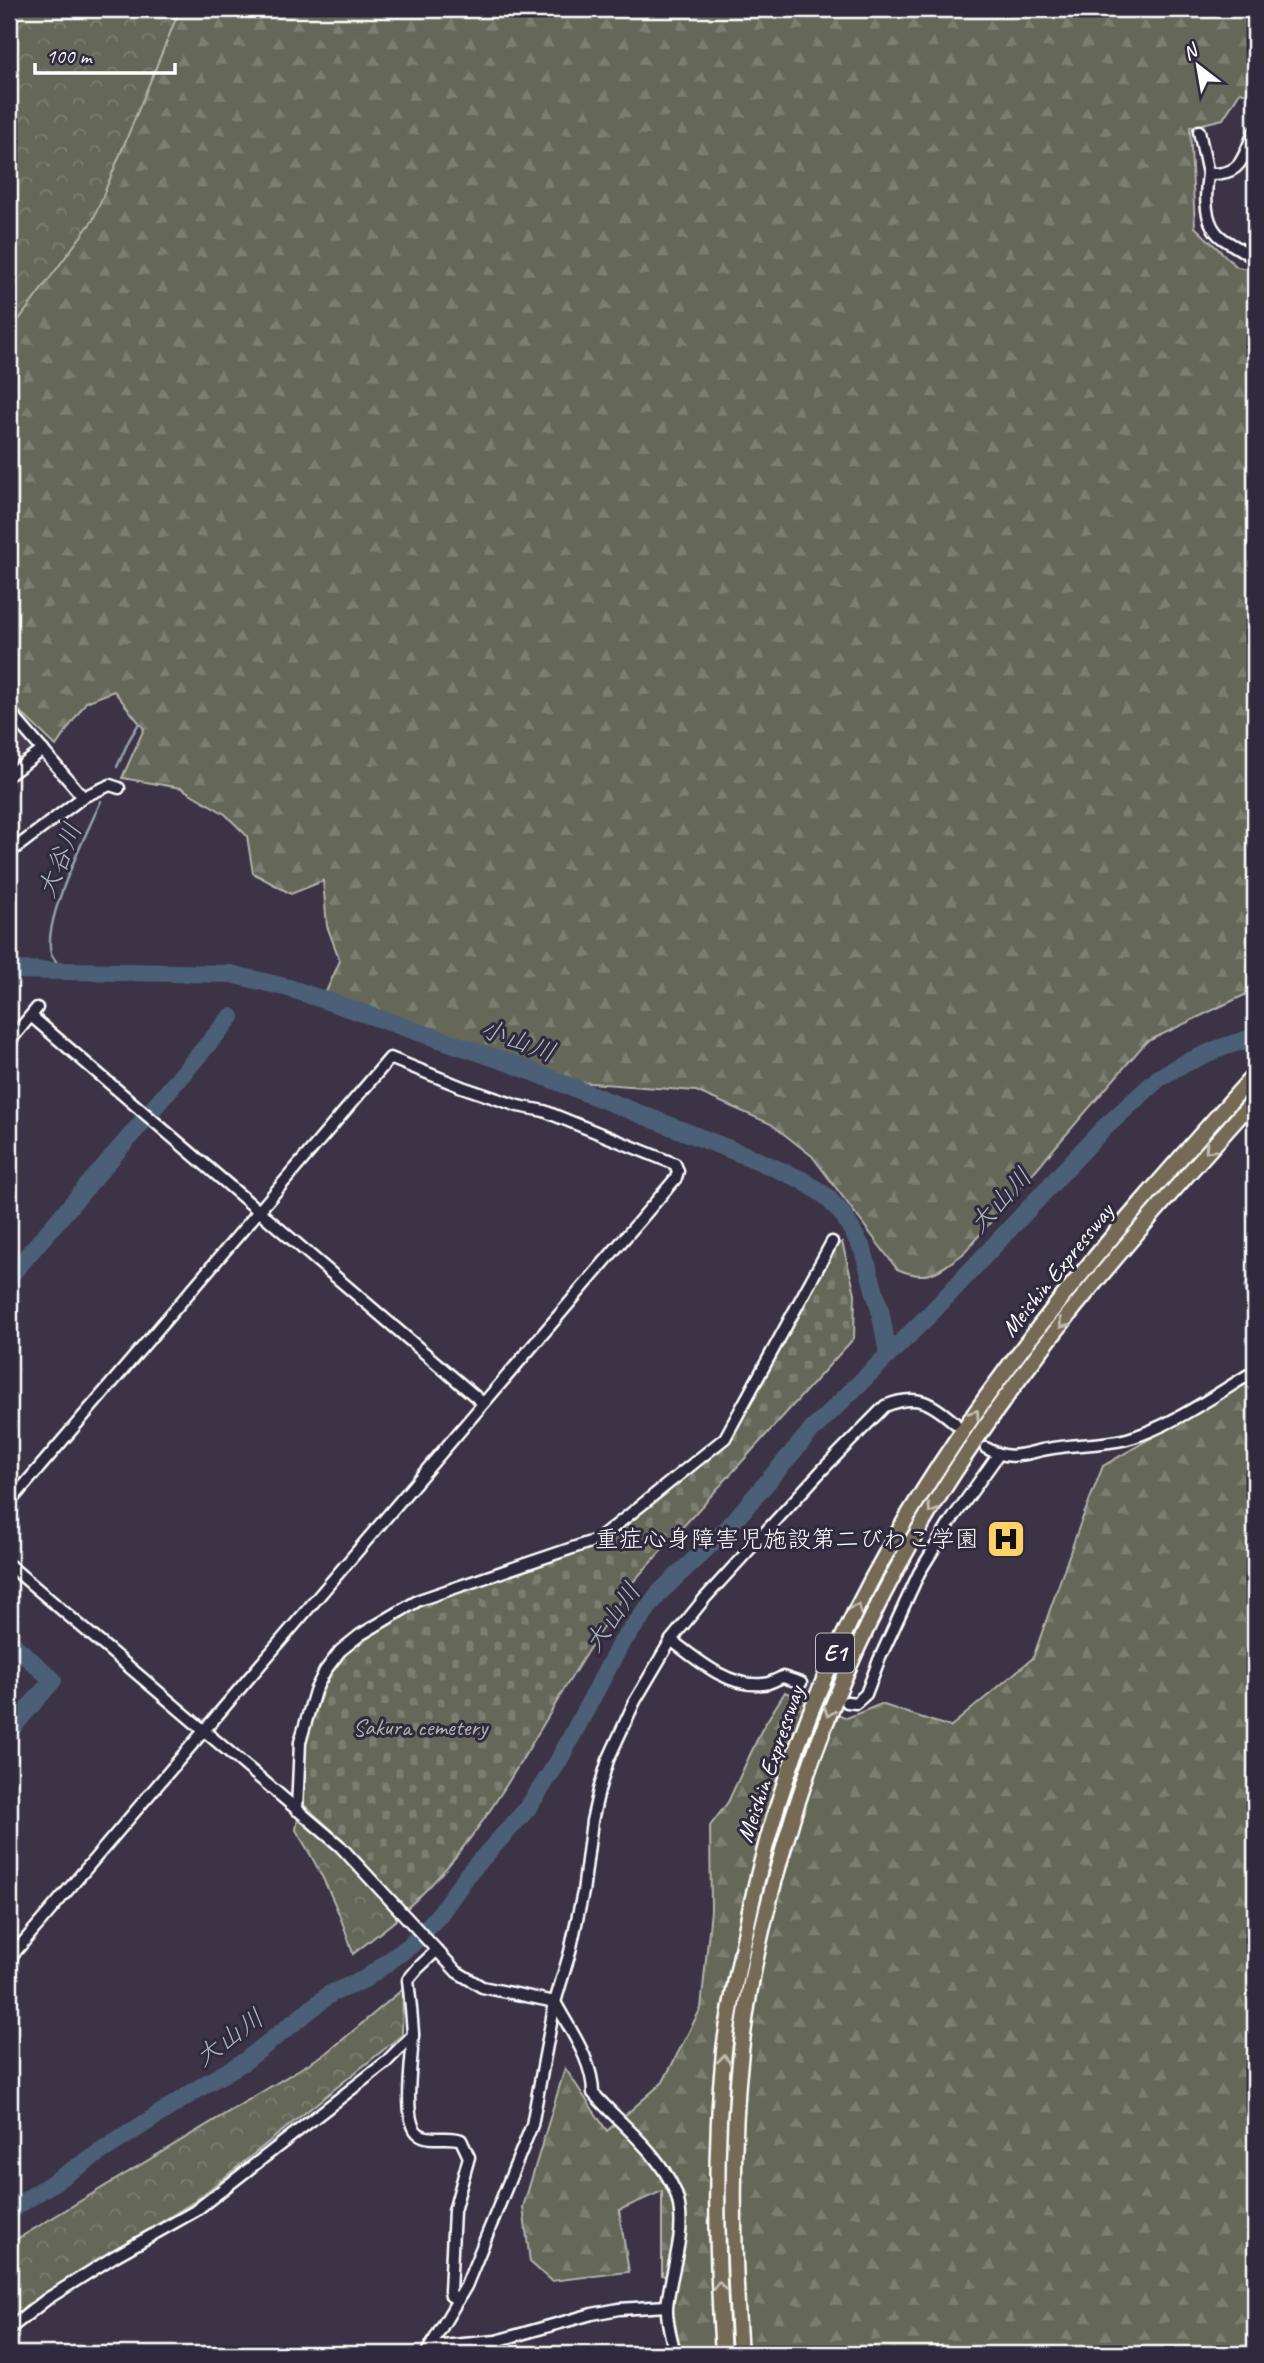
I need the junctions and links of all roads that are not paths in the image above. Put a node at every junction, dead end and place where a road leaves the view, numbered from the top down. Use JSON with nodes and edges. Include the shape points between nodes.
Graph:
{"nodes":[{"id":1,"x":1199,"y":131,"type":"dead end"},
{"id":2,"x":1255,"y":131,"type":"edge"},
{"id":3,"x":1208,"y":174,"type":"junction"},
{"id":4,"x":1255,"y":260,"type":"edge"},
{"id":5,"x":9,"y":711,"type":"edge"},
{"id":6,"x":43,"y":750,"type":"junction"},
{"id":7,"x":9,"y":775,"type":"edge"},
{"id":8,"x":119,"y":788,"type":"dead end"},
{"id":9,"x":83,"y":797,"type":"junction"},
{"id":10,"x":9,"y":853,"type":"edge"},
{"id":11,"x":9,"y":1042,"type":"edge"},
{"id":12,"x":1255,"y":1074,"type":"edge"},
{"id":13,"x":1255,"y":1099,"type":"edge"},
{"id":14,"x":259,"y":1211,"type":"junction"},
{"id":15,"x":832,"y":1242,"type":"dead end"},
{"id":16,"x":1255,"y":1371,"type":"edge"},
{"id":17,"x":484,"y":1403,"type":"junction"},
{"id":18,"x":955,"y":1423,"type":"dead end"},
{"id":19,"x":986,"y":1448,"type":"dead end"},
{"id":20,"x":998,"y":1455,"type":"junction"},
{"id":21,"x":9,"y":1503,"type":"edge"},
{"id":22,"x":9,"y":1565,"type":"edge"},
{"id":23,"x":671,"y":1640,"type":"junction"},
{"id":24,"x":801,"y":1683,"type":"tunnel mouth"},
{"id":25,"x":847,"y":1702,"type":"dead end"},
{"id":26,"x":204,"y":1730,"type":"junction"},
{"id":27,"x":297,"y":1810,"type":"junction"},
{"id":28,"x":435,"y":1950,"type":"junction"},
{"id":29,"x":9,"y":1959,"type":"edge"},
{"id":30,"x":555,"y":2002,"type":"junction"},
{"id":31,"x":413,"y":2035,"type":"junction"},
{"id":32,"x":458,"y":2300,"type":"junction"},
{"id":33,"x":667,"y":2306,"type":"junction"},
{"id":34,"x":9,"y":2329,"type":"edge"},
{"id":35,"x":432,"y":2349,"type":"edge"},
{"id":36,"x":446,"y":2354,"type":"edge"},
{"id":37,"x":674,"y":2354,"type":"edge"},
{"id":38,"x":723,"y":2354,"type":"edge"},
{"id":39,"x":740,"y":2354,"type":"edge"}],
"edges":[{"from":1,"to":3,"type":"street"},
{"from":2,"to":3,"type":"street","via":[[1237,168]]},
{"from":3,"to":4,"type":"street","via":[[1209,220],[1220,237]]},
{"from":5,"to":6,"type":"street"},
{"from":6,"to":7,"type":"street"},
{"from":6,"to":9,"type":"street"},
{"from":8,"to":9,"type":"street","via":[[110,785]]},
{"from":9,"to":10,"type":"street"},
{"from":11,"to":14,"type":"street","via":[[34,1012]]},
{"from":38,"to":12,"type":"highway","name":"Meishin Expressway","number":"E1","one_way":true,"via":[[717,2192],[725,2048],[756,1881],[788,1770],[816,1698],[883,1560],[962,1433],[1096,1256]]},
{"from":13,"to":39,"type":"highway","name":"Meishin Expressway","number":"E1","one_way":true,"via":[[1109,1266],[969,1452],[897,1568],[831,1704],[769,1898],[741,2049],[733,2192]]},
{"from":14,"to":17,"type":"street"},
{"from":14,"to":17,"type":"street","via":[[390,1058],[462,1087],[544,1111],[675,1164],[676,1178]]},
{"from":14,"to":21,"type":"street"},
{"from":15,"to":27,"type":"street","via":[[725,1438],[599,1539],[419,1600],[340,1651],[315,1691],[300,1742]]},
{"from":16,"to":20,"type":"street","via":[[1154,1429],[1127,1438],[1011,1457]]},
{"from":17,"to":26,"type":"street"},
{"from":18,"to":23,"type":"street","via":[[924,1401],[885,1406],[823,1468]]},
{"from":19,"to":20,"type":"street"},
{"from":20,"to":25,"type":"street","via":[[919,1573],[866,1694],[856,1703]]},
{"from":22,"to":26,"type":"street"},
{"from":23,"to":24,"type":"street","via":[[712,1671],[731,1679],[758,1685],[783,1677]]},
{"from":23,"to":30,"type":"street","via":[[635,1700],[608,1760],[592,1821],[580,1905]]},
{"from":26,"to":27,"type":"street"},
{"from":26,"to":29,"type":"street"},
{"from":27,"to":28,"type":"street","via":[[340,1846]]},
{"from":28,"to":30,"type":"street","via":[[457,1972],[482,1987]]},
{"from":28,"to":31,"type":"street","via":[[408,1980]]},
{"from":30,"to":32,"type":"street","via":[[531,2125]]},
{"from":30,"to":33,"type":"street","via":[[590,2070],[593,2093],[643,2143],[675,2192],[679,2238]]},
{"from":31,"to":32,"type":"street","via":[[410,2083],[415,2130],[426,2137],[461,2140],[469,2157],[454,2211],[450,2291]]},
{"from":31,"to":34,"type":"street","via":[[385,2063],[195,2211],[58,2291]]},
{"from":32,"to":35,"type":"street"},
{"from":33,"to":35,"type":"street","via":[[619,2309],[496,2341]]},
{"from":33,"to":37,"type":"street"},
{"from":35,"to":36,"type":"street"}]}
